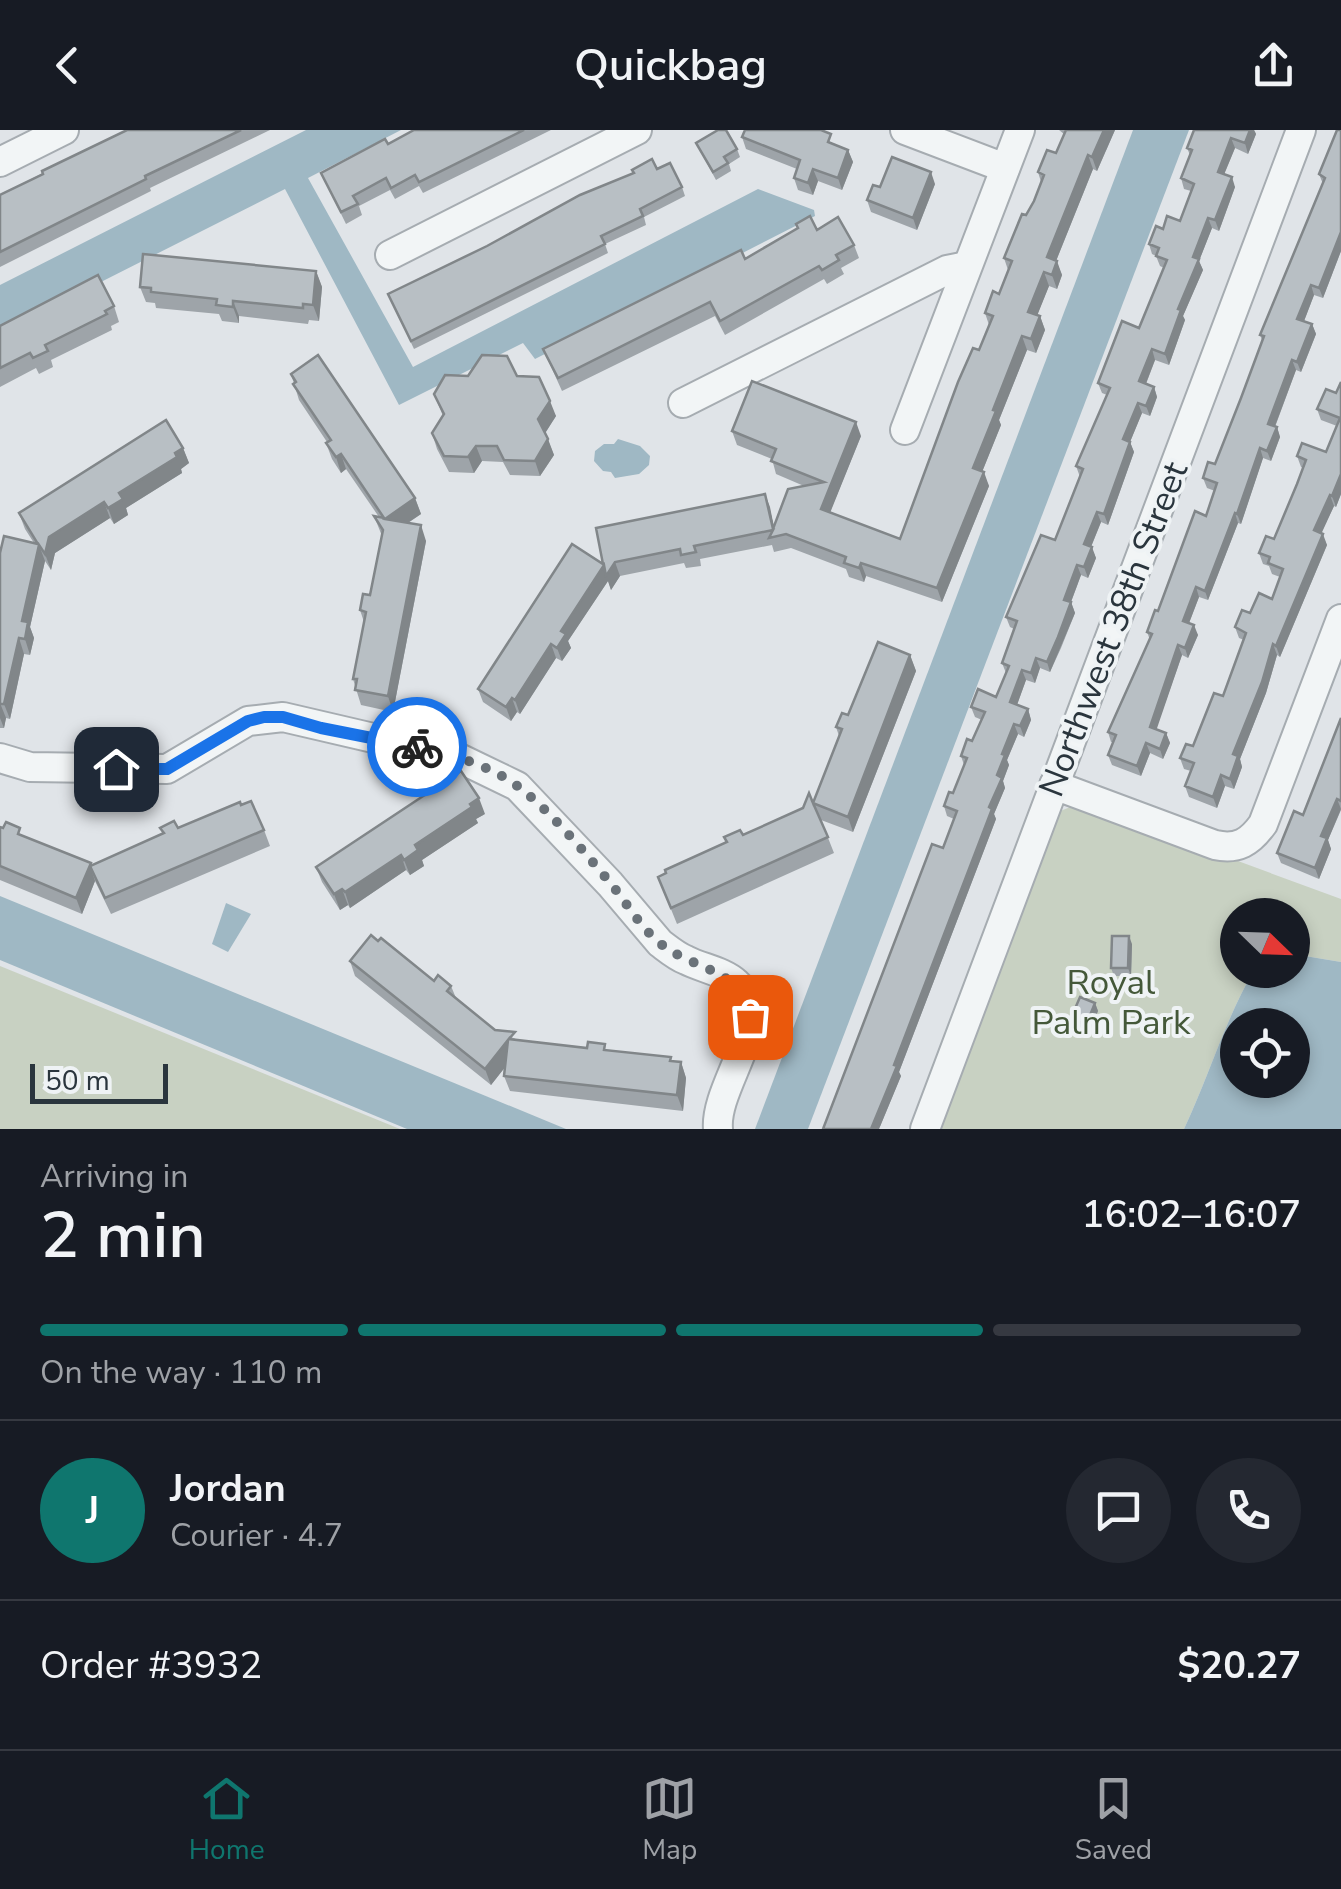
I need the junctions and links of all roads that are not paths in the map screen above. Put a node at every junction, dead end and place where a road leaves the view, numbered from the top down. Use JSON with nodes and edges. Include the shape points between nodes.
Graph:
{"nodes":[{"id":1,"x":64,"y":130,"type":"edge"},
{"id":2,"x":638,"y":130,"type":"edge"},
{"id":3,"x":904,"y":130,"type":"edge"},
{"id":4,"x":1020,"y":130,"type":"edge"},
{"id":5,"x":1301,"y":130,"type":"edge"},
{"id":6,"x":0,"y":162,"type":"edge"},
{"id":7,"x":1006,"y":168,"type":"junction"},
{"id":8,"x":390,"y":255,"type":"dead end"},
{"id":9,"x":967,"y":266,"type":"junction"},
{"id":10,"x":684,"y":403,"type":"dead end"},
{"id":11,"x":905,"y":430,"type":"dead end"},
{"id":12,"x":1341,"y":618,"type":"edge"},
{"id":13,"x":0,"y":758,"type":"edge"},
{"id":14,"x":1054,"y":785,"type":"junction"},
{"id":15,"x":718,"y":1129,"type":"edge"},
{"id":16,"x":925,"y":1129,"type":"edge"}],
"edges":[{"from":1,"to":6,"type":"street"},
{"from":2,"to":8,"type":"street"},
{"from":3,"to":7,"type":"street"},
{"from":4,"to":7,"type":"street"},
{"from":5,"to":14,"type":"street","name":"Northwest 38th Street"},
{"from":7,"to":9,"type":"street"},
{"from":9,"to":10,"type":"street","via":[[947,270]]},
{"from":9,"to":11,"type":"street"},
{"from":12,"to":14,"type":"street","via":[[1263,824],[1241,845],[1215,845]]},
{"from":13,"to":15,"type":"street","via":[[30,768],[167,769],[248,721],[283,717],[487,769],[549,816],[660,944],[743,992],[750,1017]]},
{"from":14,"to":16,"type":"street","name":"Northwest 38th Street"}]}
